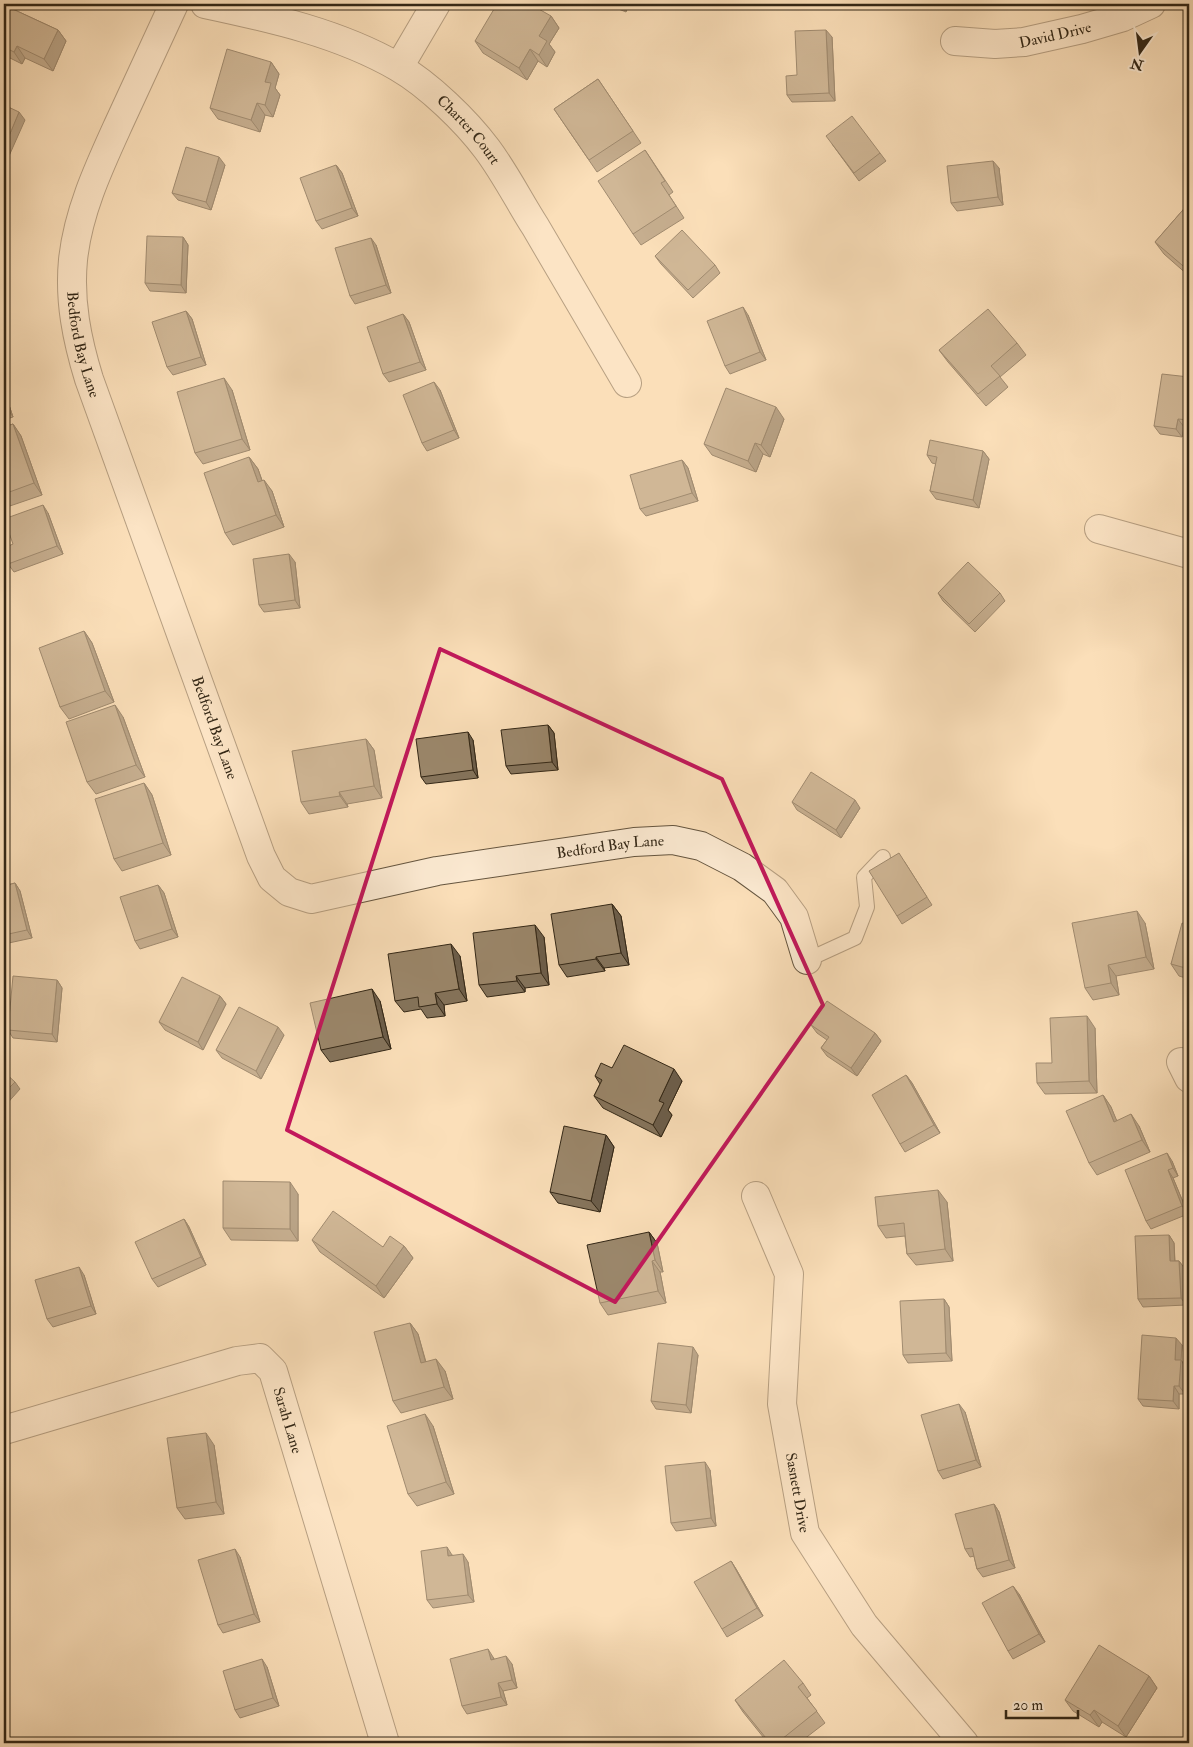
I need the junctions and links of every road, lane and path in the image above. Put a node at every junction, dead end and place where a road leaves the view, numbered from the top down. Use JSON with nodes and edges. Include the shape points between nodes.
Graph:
{"nodes":[{"id":1,"x":174,"y":4,"type":"edge"},
{"id":2,"x":205,"y":4,"type":"edge"},
{"id":3,"x":436,"y":4,"type":"edge"},
{"id":4,"x":1152,"y":4,"type":"edge"},
{"id":5,"x":955,"y":41,"type":"dead end"},
{"id":6,"x":399,"y":68,"type":"junction"},
{"id":7,"x":626,"y":383,"type":"dead end"},
{"id":8,"x":1099,"y":529,"type":"dead end"},
{"id":9,"x":1189,"y":554,"type":"edge"},
{"id":10,"x":883,"y":857,"type":"dead end"},
{"id":11,"x":807,"y":960,"type":"joint"},
{"id":12,"x":756,"y":1196,"type":"dead end"},
{"id":13,"x":4,"y":1430,"type":"edge"},
{"id":14,"x":386,"y":1743,"type":"edge"},
{"id":15,"x":964,"y":1743,"type":"edge"}],
"edges":[{"from":1,"to":11,"type":"street","name":"Bedford Bay Lane","via":[[84,206],[73,260],[73,308],[79,346],[89,379],[260,856],[272,878],[289,892],[311,899],[437,871],[634,842],[673,840],[701,846],[742,867],[775,891],[794,917]]},
{"from":2,"to":6,"type":"street","name":"Charter Court","via":[[266,17],[338,38]]},
{"from":3,"to":6,"type":"street"},
{"from":4,"to":5,"type":"street","name":"David Drive","via":[[1123,17],[1024,42]]},
{"from":6,"to":7,"type":"street","name":"Charter Court","via":[[440,98],[488,149]]},
{"from":8,"to":9,"type":"street"},
{"from":10,"to":11,"type":"lane","via":[[864,876],[867,906],[855,938]]},
{"from":12,"to":15,"type":"street","name":"Sasnett Drive","via":[[788,1274],[782,1404],[805,1533],[864,1625]]},
{"from":13,"to":14,"type":"street","name":"Sarah Lane","via":[[237,1361],[260,1358],[273,1371]]}]}
